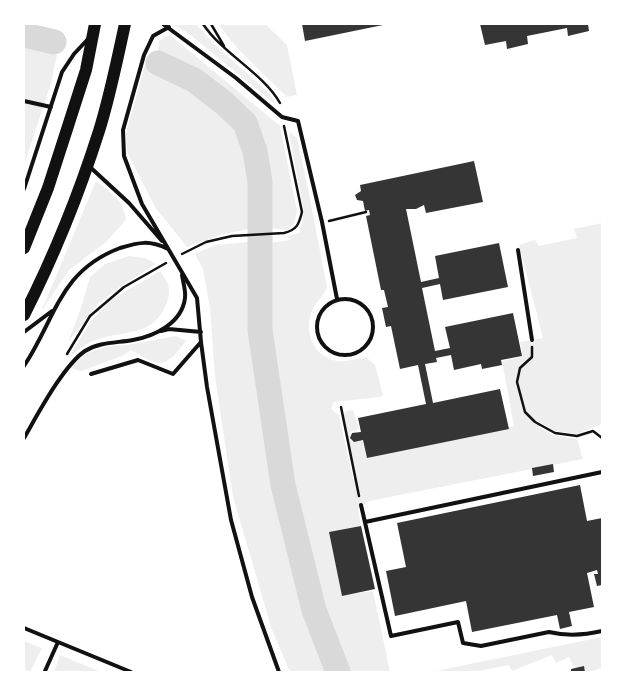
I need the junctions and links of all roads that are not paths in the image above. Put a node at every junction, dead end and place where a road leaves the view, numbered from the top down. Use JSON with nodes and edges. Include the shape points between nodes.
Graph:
{"nodes":[{"id":1,"x":125,"y":24,"type":"edge"},
{"id":2,"x":163,"y":24,"type":"edge"},
{"id":3,"x":169,"y":27,"type":"junction"},
{"id":4,"x":94,"y":29,"type":"edge"},
{"id":5,"x":24,"y":101,"type":"edge"},
{"id":6,"x":50,"y":108,"type":"junction"},
{"id":7,"x":87,"y":164,"type":"junction"},
{"id":8,"x":26,"y":180,"type":"edge"},
{"id":9,"x":24,"y":189,"type":"edge"},
{"id":10,"x":24,"y":248,"type":"edge"},
{"id":11,"x":170,"y":250,"type":"junction"},
{"id":12,"x":518,"y":250,"type":"dead end"},
{"id":13,"x":182,"y":273,"type":"junction"},
{"id":14,"x":337,"y":299,"type":"junction"},
{"id":15,"x":52,"y":310,"type":"junction"},
{"id":16,"x":24,"y":314,"type":"edge"},
{"id":17,"x":24,"y":332,"type":"edge"},
{"id":18,"x":158,"y":332,"type":"junction"},
{"id":19,"x":201,"y":332,"type":"junction"},
{"id":20,"x":532,"y":340,"type":"road end"},
{"id":21,"x":200,"y":342,"type":"junction"},
{"id":22,"x":24,"y":366,"type":"edge"},
{"id":23,"x":91,"y":374,"type":"dead end"},
{"id":24,"x":24,"y":438,"type":"edge"},
{"id":25,"x":602,"y":472,"type":"edge"},
{"id":26,"x":361,"y":505,"type":"road end"},
{"id":27,"x":365,"y":522,"type":"junction"},
{"id":28,"x":24,"y":628,"type":"edge"},
{"id":29,"x":602,"y":631,"type":"edge"},
{"id":30,"x":58,"y":642,"type":"junction"},
{"id":31,"x":45,"y":671,"type":"dead end"},
{"id":32,"x":131,"y":672,"type":"edge"},
{"id":33,"x":279,"y":672,"type":"edge"}],
"edges":[{"from":1,"to":7,"type":"highway","via":[[99,130]]},
{"from":2,"to":3,"type":"lane"},
{"from":3,"to":11,"type":"lane","via":[[153,36],[144,55],[123,130],[128,170],[142,204]]},
{"from":3,"to":14,"type":"lane","via":[[282,117],[298,121]]},
{"from":4,"to":6,"type":"lane","via":[[62,72]]},
{"from":4,"to":10,"type":"highway","via":[[86,70],[48,188]]},
{"from":5,"to":6,"type":"lane"},
{"from":6,"to":8,"type":"lane"},
{"from":7,"to":11,"type":"lane","via":[[129,203]]},
{"from":7,"to":16,"type":"highway","via":[[48,268]]},
{"from":8,"to":9,"type":"lane"},
{"from":11,"to":13,"type":"lane"},
{"from":11,"to":15,"type":"lane","via":[[156,243],[139,242],[101,256],[69,284]]},
{"from":12,"to":20,"type":"lane"},
{"from":13,"to":18,"type":"lane","via":[[186,297],[179,316]]},
{"from":13,"to":19,"type":"lane","via":[[197,298]]},
{"from":14,"to":14,"type":"lane","via":[[356,300],[370,312],[374,324],[372,336],[366,347],[357,353],[337,354],[320,341],[317,332],[319,316],[328,304]]},
{"from":15,"to":17,"type":"lane"},
{"from":15,"to":22,"type":"lane","via":[[40,340]]},
{"from":18,"to":19,"type":"lane","via":[[169,329]]},
{"from":18,"to":24,"type":"lane","via":[[85,351],[68,367]]},
{"from":19,"to":21,"type":"lane"},
{"from":21,"to":23,"type":"lane","via":[[173,374],[138,360]]},
{"from":21,"to":33,"type":"lane","via":[[231,520],[252,597]]},
{"from":25,"to":27,"type":"lane"},
{"from":26,"to":27,"type":"lane"},
{"from":27,"to":29,"type":"lane","via":[[392,636],[458,622],[463,643],[481,646],[549,632],[591,634]]},
{"from":28,"to":30,"type":"lane"},
{"from":30,"to":31,"type":"lane"},
{"from":30,"to":32,"type":"lane"}]}
